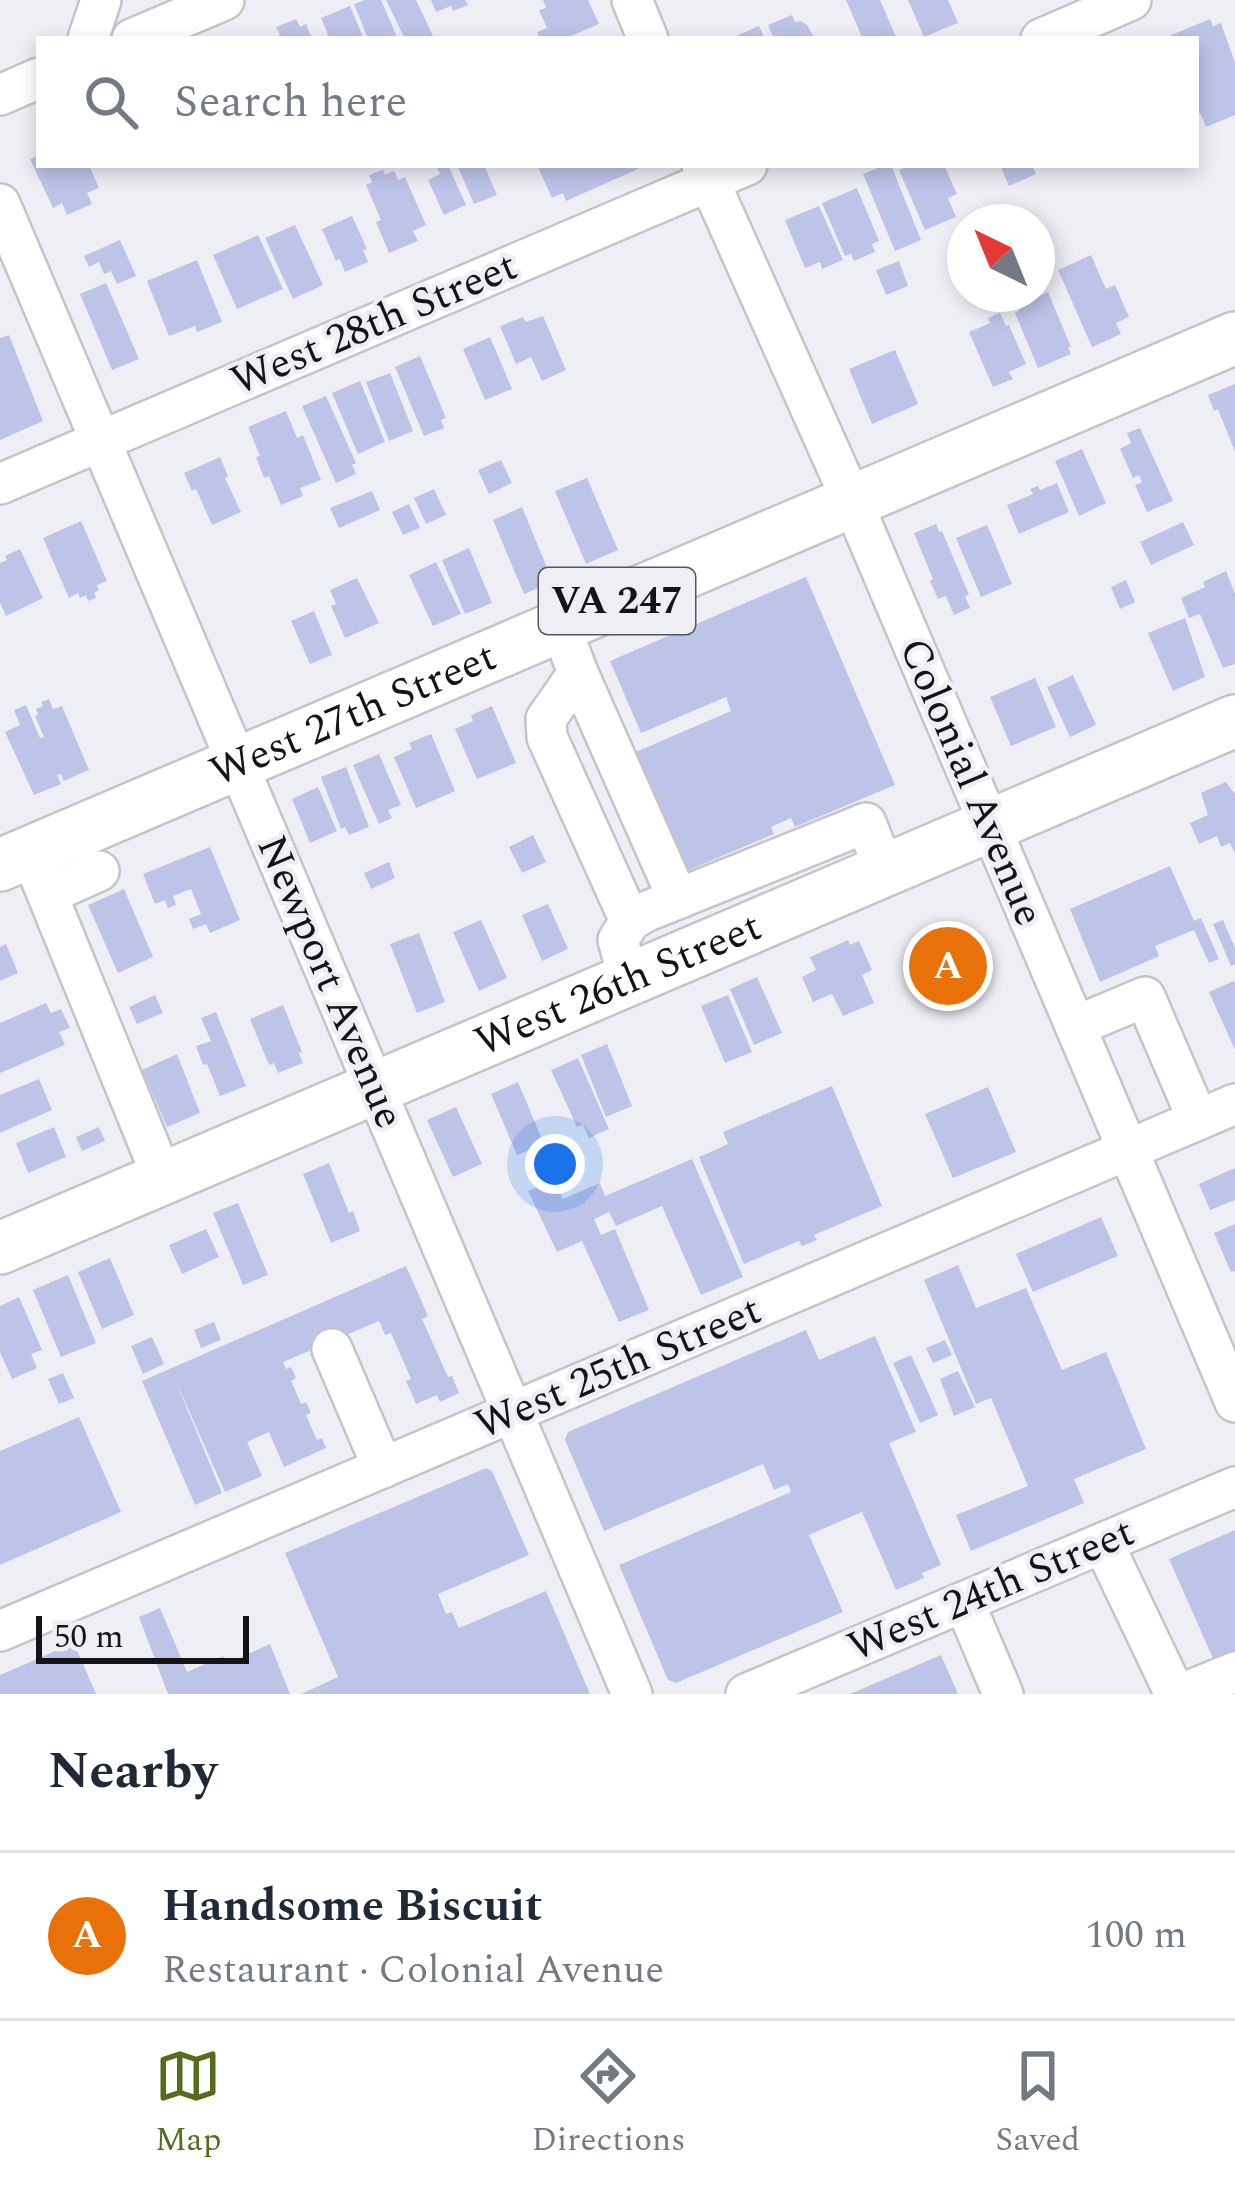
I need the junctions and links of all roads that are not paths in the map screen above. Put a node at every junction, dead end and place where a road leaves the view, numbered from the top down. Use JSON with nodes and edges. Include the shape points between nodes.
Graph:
{"nodes":[{"id":1,"x":101,"y":0,"type":"edge"},
{"id":2,"x":224,"y":0,"type":"edge"},
{"id":3,"x":632,"y":0,"type":"edge"},
{"id":4,"x":1131,"y":0,"type":"edge"},
{"id":5,"x":89,"y":36,"type":"edge"},
{"id":6,"x":139,"y":36,"type":"edge"},
{"id":7,"x":647,"y":36,"type":"edge"},
{"id":8,"x":1048,"y":36,"type":"edge"},
{"id":9,"x":36,"y":79,"type":"edge"},
{"id":10,"x":0,"y":94,"type":"edge"},
{"id":11,"x":706,"y":173,"type":"edge"},
{"id":12,"x":0,"y":204,"type":"edge"},
{"id":13,"x":1235,"y":338,"type":"edge"},
{"id":14,"x":101,"y":441,"type":"junction"},
{"id":15,"x":0,"y":484,"type":"edge"},
{"id":16,"x":852,"y":501,"type":"junction"},
{"id":17,"x":560,"y":625,"type":"junction"},
{"id":18,"x":578,"y":673,"type":"junction"},
{"id":19,"x":1235,"y":721,"type":"edge"},
{"id":20,"x":237,"y":763,"type":"junction"},
{"id":21,"x":990,"y":826,"type":"junction"},
{"id":22,"x":26,"y":870,"type":"edge"},
{"id":23,"x":99,"y":871,"type":"dead end"},
{"id":24,"x":884,"y":871,"type":"junction"},
{"id":25,"x":678,"y":898,"type":"junction"},
{"id":26,"x":630,"y":921,"type":"junction"},
{"id":27,"x":629,"y":980,"type":"junction"},
{"id":28,"x":1076,"y":1026,"type":"junction"},
{"id":29,"x":376,"y":1089,"type":"junction"},
{"id":30,"x":1235,"y":1104,"type":"edge"},
{"id":31,"x":1198,"y":1120,"type":"junction"},
{"id":32,"x":1128,"y":1150,"type":"junction"},
{"id":33,"x":163,"y":1179,"type":"junction"},
{"id":34,"x":1,"y":1246,"type":"edge"},
{"id":35,"x":332,"y":1349,"type":"dead end"},
{"id":36,"x":1235,"y":1402,"type":"edge"},
{"id":37,"x":513,"y":1413,"type":"junction"},
{"id":38,"x":383,"y":1468,"type":"junction"},
{"id":39,"x":1235,"y":1487,"type":"edge"},
{"id":40,"x":1102,"y":1543,"type":"junction"},
{"id":41,"x":964,"y":1602,"type":"junction"},
{"id":42,"x":0,"y":1631,"type":"edge"},
{"id":43,"x":1235,"y":1672,"type":"edge"},
{"id":44,"x":632,"y":1694,"type":"edge"},
{"id":45,"x":746,"y":1694,"type":"edge"},
{"id":46,"x":1004,"y":1694,"type":"edge"},
{"id":47,"x":1178,"y":1694,"type":"edge"}],
"edges":[{"from":1,"to":5,"type":"street"},
{"from":2,"to":6,"type":"street"},
{"from":3,"to":7,"type":"street"},
{"from":4,"to":8,"type":"street"},
{"from":9,"to":10,"type":"street"},
{"from":11,"to":14,"type":"street","name":"West 28th Street"},
{"from":11,"to":16,"type":"street","name":"Colonial Avenue"},
{"from":12,"to":14,"type":"street","name":"Newport Avenue"},
{"from":13,"to":16,"type":"main road","name":"West 27th Street","number":"VA 247"},
{"from":14,"to":15,"type":"street","name":"West 28th Street"},
{"from":14,"to":20,"type":"street","name":"Newport Avenue"},
{"from":16,"to":17,"type":"main road","name":"West 27th Street","number":"VA 247"},
{"from":16,"to":21,"type":"street","name":"Colonial Avenue"},
{"from":17,"to":18,"type":"street"},
{"from":17,"to":20,"type":"main road","name":"West 27th Street","number":"VA 247"},
{"from":18,"to":25,"type":"street"},
{"from":18,"to":26,"type":"street","via":[[546,719],[547,736]]},
{"from":19,"to":21,"type":"main road","name":"West 26th Street"},
{"from":20,"to":22,"type":"main road","name":"West 27th Street","number":"VA 247"},
{"from":20,"to":29,"type":"street","name":"Newport Avenue"},
{"from":21,"to":24,"type":"main road","name":"West 26th Street"},
{"from":21,"to":28,"type":"street","name":"Colonial Avenue"},
{"from":22,"to":23,"type":"street"},
{"from":22,"to":33,"type":"street"},
{"from":24,"to":25,"type":"street","via":[[866,824]]},
{"from":24,"to":27,"type":"main road","name":"West 26th Street"},
{"from":25,"to":26,"type":"street"},
{"from":26,"to":27,"type":"street","via":[[618,940]]},
{"from":27,"to":29,"type":"main road","name":"West 26th Street"},
{"from":28,"to":31,"type":"street","via":[[1145,997]]},
{"from":28,"to":32,"type":"street","name":"Colonial Avenue"},
{"from":29,"to":33,"type":"main road","name":"West 26th Street"},
{"from":29,"to":37,"type":"street","name":"Newport Avenue"},
{"from":30,"to":31,"type":"street","name":"West 25th Street"},
{"from":31,"to":32,"type":"street","name":"West 25th Street"},
{"from":32,"to":36,"type":"street","name":"Colonial Avenue"},
{"from":32,"to":37,"type":"street","name":"West 25th Street"},
{"from":33,"to":34,"type":"main road","name":"West 26th Street"},
{"from":35,"to":38,"type":"street"},
{"from":37,"to":38,"type":"street","name":"West 25th Street"},
{"from":37,"to":44,"type":"street","name":"Newport Avenue"},
{"from":38,"to":42,"type":"street","name":"West 25th Street"},
{"from":39,"to":40,"type":"street","name":"West 24th Street"},
{"from":40,"to":41,"type":"street","name":"West 24th Street"},
{"from":40,"to":47,"type":"street"},
{"from":41,"to":45,"type":"street","name":"West 24th Street"},
{"from":41,"to":46,"type":"street"},
{"from":43,"to":47,"type":"street"}]}
